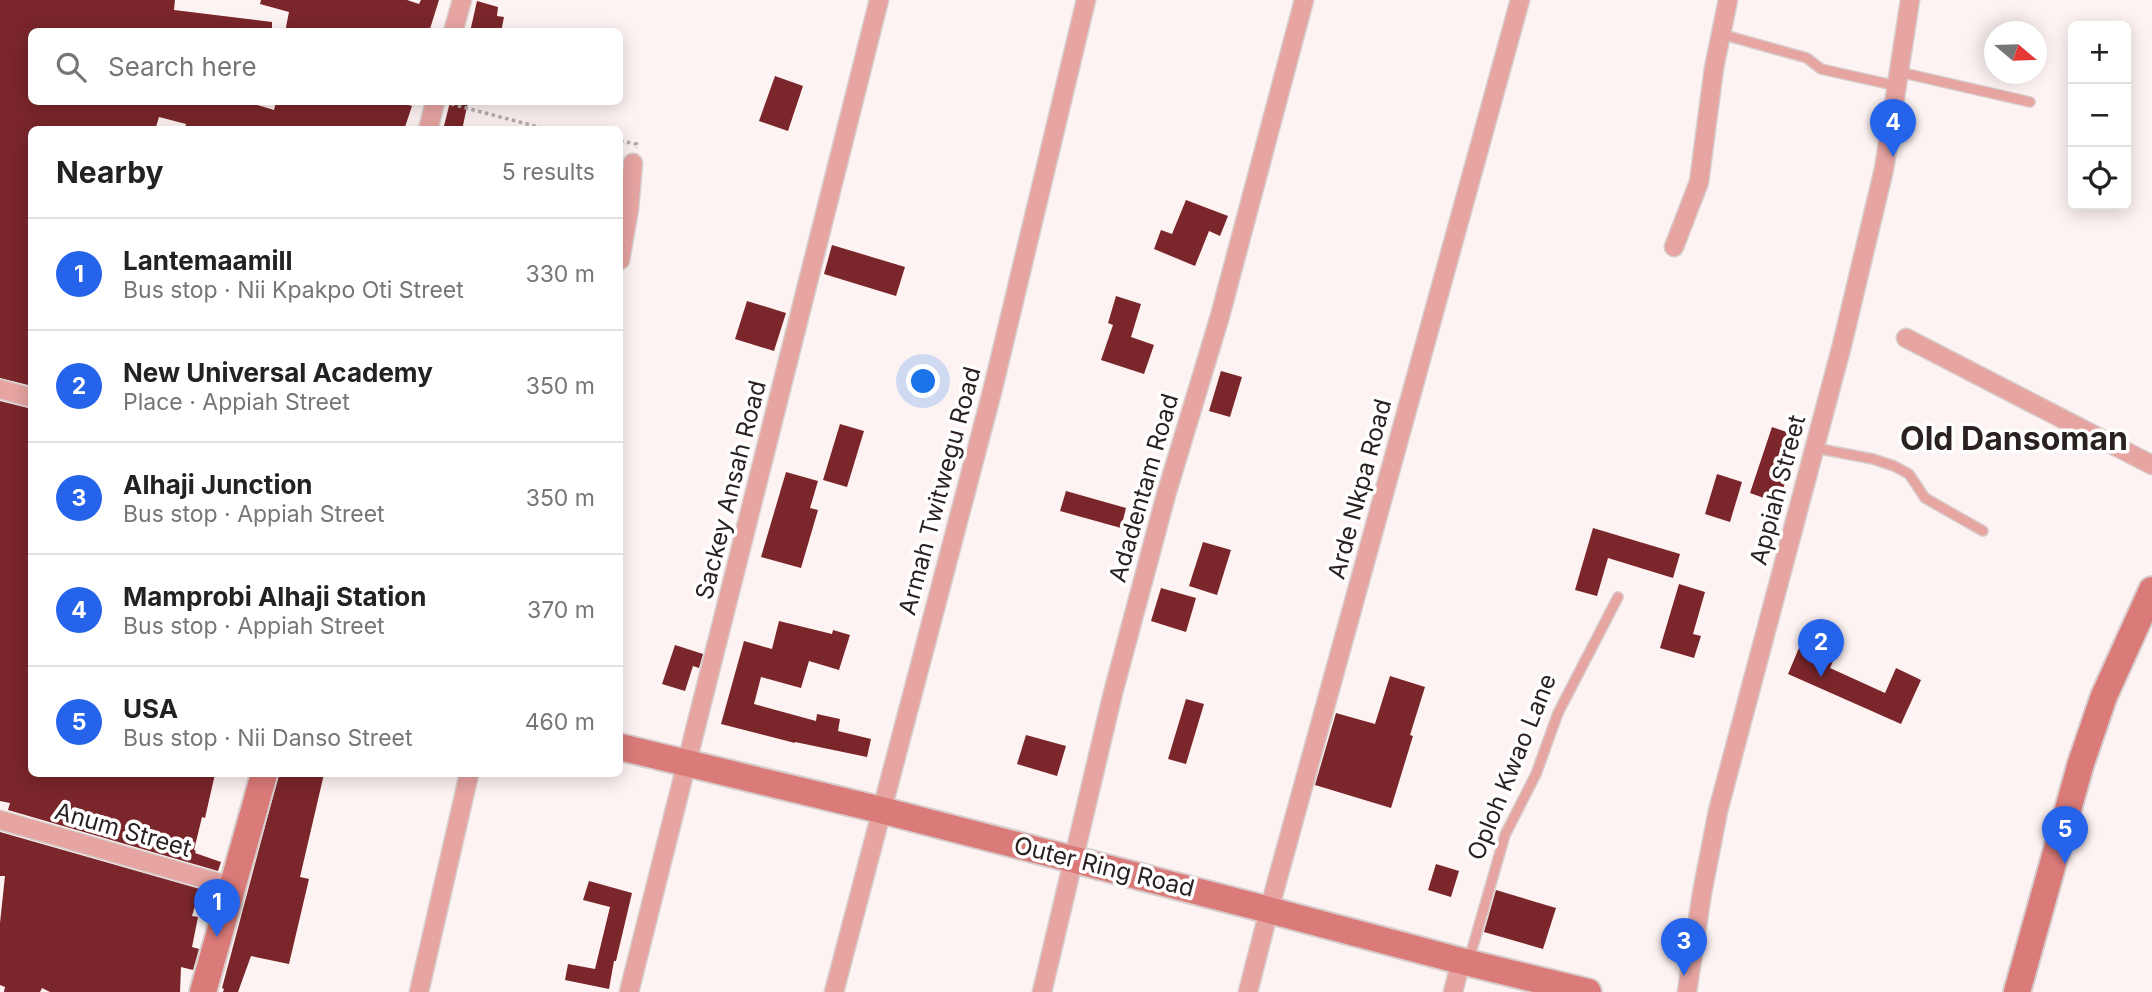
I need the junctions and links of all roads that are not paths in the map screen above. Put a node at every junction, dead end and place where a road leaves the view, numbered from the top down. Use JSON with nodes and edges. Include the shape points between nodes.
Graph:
{"nodes":[{"id":1,"x":462,"y":0,"type":"edge"},
{"id":2,"x":879,"y":0,"type":"edge"},
{"id":3,"x":1086,"y":0,"type":"edge"},
{"id":4,"x":1304,"y":0,"type":"edge"},
{"id":5,"x":1520,"y":0,"type":"edge"},
{"id":6,"x":1728,"y":0,"type":"edge"},
{"id":7,"x":1910,"y":0,"type":"edge"},
{"id":8,"x":454,"y":28,"type":"edge"},
{"id":9,"x":1721,"y":34,"type":"junction"},
{"id":10,"x":1898,"y":79,"type":"junction"},
{"id":11,"x":2030,"y":102,"type":"dead end"},
{"id":12,"x":434,"y":105,"type":"edge"},
{"id":13,"x":429,"y":126,"type":"edge"},
{"id":14,"x":634,"y":163,"type":"dead end"},
{"id":15,"x":623,"y":243,"type":"edge"},
{"id":16,"x":1674,"y":247,"type":"dead end"},
{"id":17,"x":1906,"y":338,"type":"dead end"},
{"id":18,"x":0,"y":389,"type":"edge"},
{"id":19,"x":28,"y":397,"type":"edge"},
{"id":20,"x":1815,"y":448,"type":"junction"},
{"id":21,"x":2152,"y":465,"type":"edge"},
{"id":22,"x":1983,"y":531,"type":"dead end"},
{"id":23,"x":2152,"y":590,"type":"edge"},
{"id":24,"x":1618,"y":597,"type":"dead end"},
{"id":25,"x":623,"y":748,"type":"edge"},
{"id":26,"x":688,"y":763,"type":"junction"},
{"id":27,"x":263,"y":777,"type":"edge"},
{"id":28,"x":468,"y":777,"type":"edge"},
{"id":29,"x":881,"y":810,"type":"junction"},
{"id":30,"x":0,"y":820,"type":"edge"},
{"id":31,"x":1074,"y":860,"type":"junction"},
{"id":32,"x":233,"y":887,"type":"junction"},
{"id":33,"x":1269,"y":909,"type":"junction"},
{"id":34,"x":1465,"y":962,"type":"junction"},
{"id":35,"x":203,"y":992,"type":"edge"},
{"id":36,"x":419,"y":992,"type":"edge"},
{"id":37,"x":629,"y":992,"type":"edge"},
{"id":38,"x":834,"y":992,"type":"edge"},
{"id":39,"x":1042,"y":992,"type":"edge"},
{"id":40,"x":1248,"y":992,"type":"edge"},
{"id":41,"x":1453,"y":992,"type":"edge"},
{"id":42,"x":1588,"y":992,"type":"edge"},
{"id":43,"x":1687,"y":992,"type":"edge"},
{"id":44,"x":2017,"y":992,"type":"edge"}],
"edges":[{"from":1,"to":8,"type":"street"},
{"from":2,"to":26,"type":"street","name":"Sackey Ansah Road"},
{"from":3,"to":29,"type":"street","name":"Armah Twitwegu Road","via":[[993,388]]},
{"from":4,"to":31,"type":"street","name":"Adadentam Road","via":[[1113,692]]},
{"from":5,"to":33,"type":"street","name":"Arde Nkpa Road"},
{"from":6,"to":9,"type":"street"},
{"from":7,"to":10,"type":"street","name":"Appiah Street"},
{"from":9,"to":10,"type":"lane","via":[[1807,58],[1821,69]]},
{"from":9,"to":16,"type":"street","via":[[1699,183]]},
{"from":10,"to":11,"type":"lane"},
{"from":10,"to":20,"type":"street","name":"Appiah Street","via":[[1884,169]]},
{"from":12,"to":13,"type":"street"},
{"from":14,"to":15,"type":"street"},
{"from":17,"to":21,"type":"street"},
{"from":18,"to":19,"type":"street"},
{"from":20,"to":22,"type":"lane","via":[[1894,466],[1909,474],[1925,498]]},
{"from":20,"to":43,"type":"street","name":"Appiah Street","via":[[1718,811]]},
{"from":23,"to":44,"type":"street","via":[[2104,696],[2081,763]]},
{"from":24,"to":34,"type":"lane","name":"Oploh Kwao Lane","via":[[1558,713],[1536,774],[1505,835]]},
{"from":25,"to":26,"type":"street","name":"Outer Ring Road"},
{"from":26,"to":29,"type":"street","name":"Outer Ring Road"},
{"from":26,"to":37,"type":"street","name":"Sackey Ansah Road"},
{"from":27,"to":32,"type":"street"},
{"from":28,"to":36,"type":"street"},
{"from":29,"to":31,"type":"street","name":"Outer Ring Road"},
{"from":29,"to":38,"type":"street","name":"Armah Twitwegu Road"},
{"from":30,"to":32,"type":"street","name":"Anum Street"},
{"from":31,"to":33,"type":"street","name":"Outer Ring Road"},
{"from":31,"to":39,"type":"street","name":"Adadentam Road"},
{"from":32,"to":35,"type":"street"},
{"from":33,"to":34,"type":"street","name":"Outer Ring Road"},
{"from":33,"to":40,"type":"street","name":"Arde Nkpa Road"},
{"from":34,"to":41,"type":"street"},
{"from":34,"to":42,"type":"street","name":"Outer Ring Road"}]}
